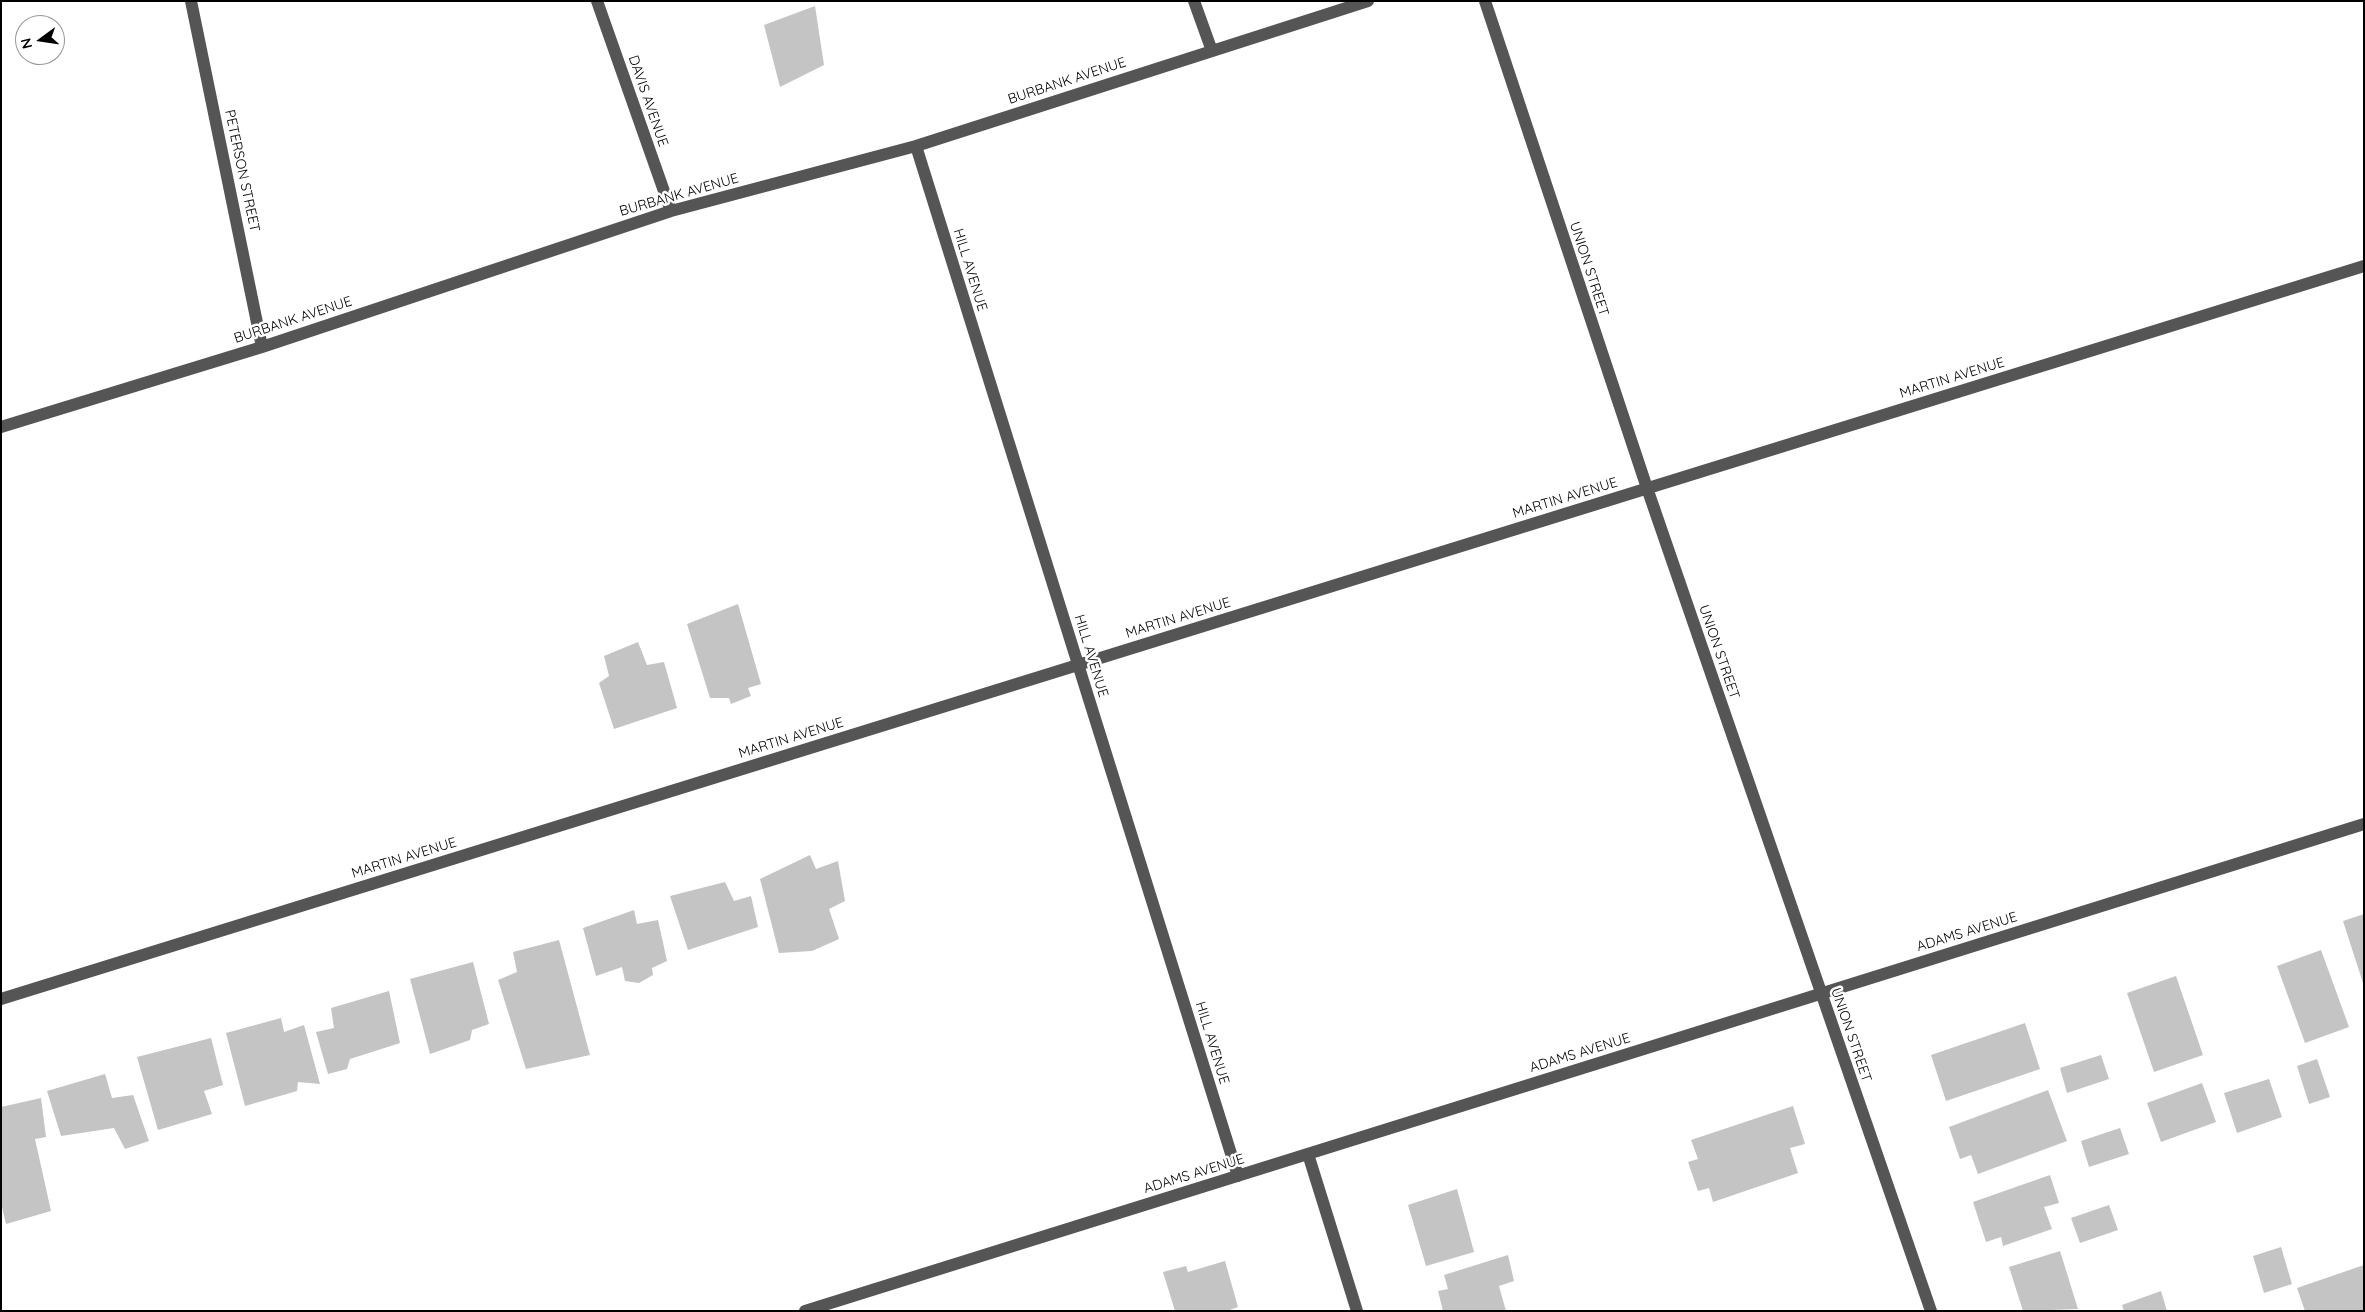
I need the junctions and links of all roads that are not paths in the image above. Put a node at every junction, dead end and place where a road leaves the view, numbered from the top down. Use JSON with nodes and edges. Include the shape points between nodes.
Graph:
{"nodes":[{"id":1,"x":191,"y":1,"type":"edge"},
{"id":2,"x":597,"y":1,"type":"edge"},
{"id":3,"x":1194,"y":1,"type":"edge"},
{"id":4,"x":1368,"y":1,"type":"edge"},
{"id":5,"x":1485,"y":1,"type":"edge"},
{"id":6,"x":1212,"y":51,"type":"junction"},
{"id":7,"x":916,"y":146,"type":"junction"},
{"id":8,"x":670,"y":211,"type":"junction"},
{"id":9,"x":2364,"y":266,"type":"edge"},
{"id":10,"x":262,"y":347,"type":"junction"},
{"id":11,"x":1,"y":426,"type":"edge"},
{"id":12,"x":1647,"y":488,"type":"junction"},
{"id":13,"x":1078,"y":665,"type":"junction"},
{"id":14,"x":2364,"y":824,"type":"edge"},
{"id":15,"x":1821,"y":993,"type":"junction"},
{"id":16,"x":1,"y":999,"type":"edge"},
{"id":17,"x":1308,"y":1154,"type":"junction"},
{"id":18,"x":1238,"y":1176,"type":"junction"},
{"id":19,"x":806,"y":1311,"type":"edge"},
{"id":20,"x":1357,"y":1311,"type":"edge"},
{"id":21,"x":1931,"y":1311,"type":"edge"}],
"edges":[{"from":1,"to":10,"type":"street","name":"PETERSON STREET"},
{"from":2,"to":8,"type":"street","name":"DAVIS AVENUE"},
{"from":3,"to":6,"type":"street"},
{"from":4,"to":6,"type":"street","name":"BURBANK AVENUE"},
{"from":5,"to":12,"type":"street","name":"UNION STREET"},
{"from":6,"to":7,"type":"street","name":"BURBANK AVENUE"},
{"from":7,"to":8,"type":"street","name":"BURBANK AVENUE"},
{"from":7,"to":13,"type":"street","name":"HILL AVENUE"},
{"from":8,"to":10,"type":"street","name":"BURBANK AVENUE"},
{"from":9,"to":12,"type":"street","name":"MARTIN AVENUE"},
{"from":10,"to":11,"type":"street","name":"BURBANK AVENUE"},
{"from":12,"to":13,"type":"street","name":"MARTIN AVENUE"},
{"from":12,"to":15,"type":"street","name":"UNION STREET"},
{"from":13,"to":16,"type":"street","name":"MARTIN AVENUE"},
{"from":13,"to":18,"type":"street","name":"HILL AVENUE"},
{"from":14,"to":15,"type":"street","name":"ADAMS AVENUE"},
{"from":15,"to":17,"type":"street","name":"ADAMS AVENUE"},
{"from":15,"to":21,"type":"street","name":"UNION STREET"},
{"from":17,"to":18,"type":"street","name":"ADAMS AVENUE"},
{"from":17,"to":20,"type":"street"},
{"from":18,"to":19,"type":"street","name":"ADAMS AVENUE"}]}
